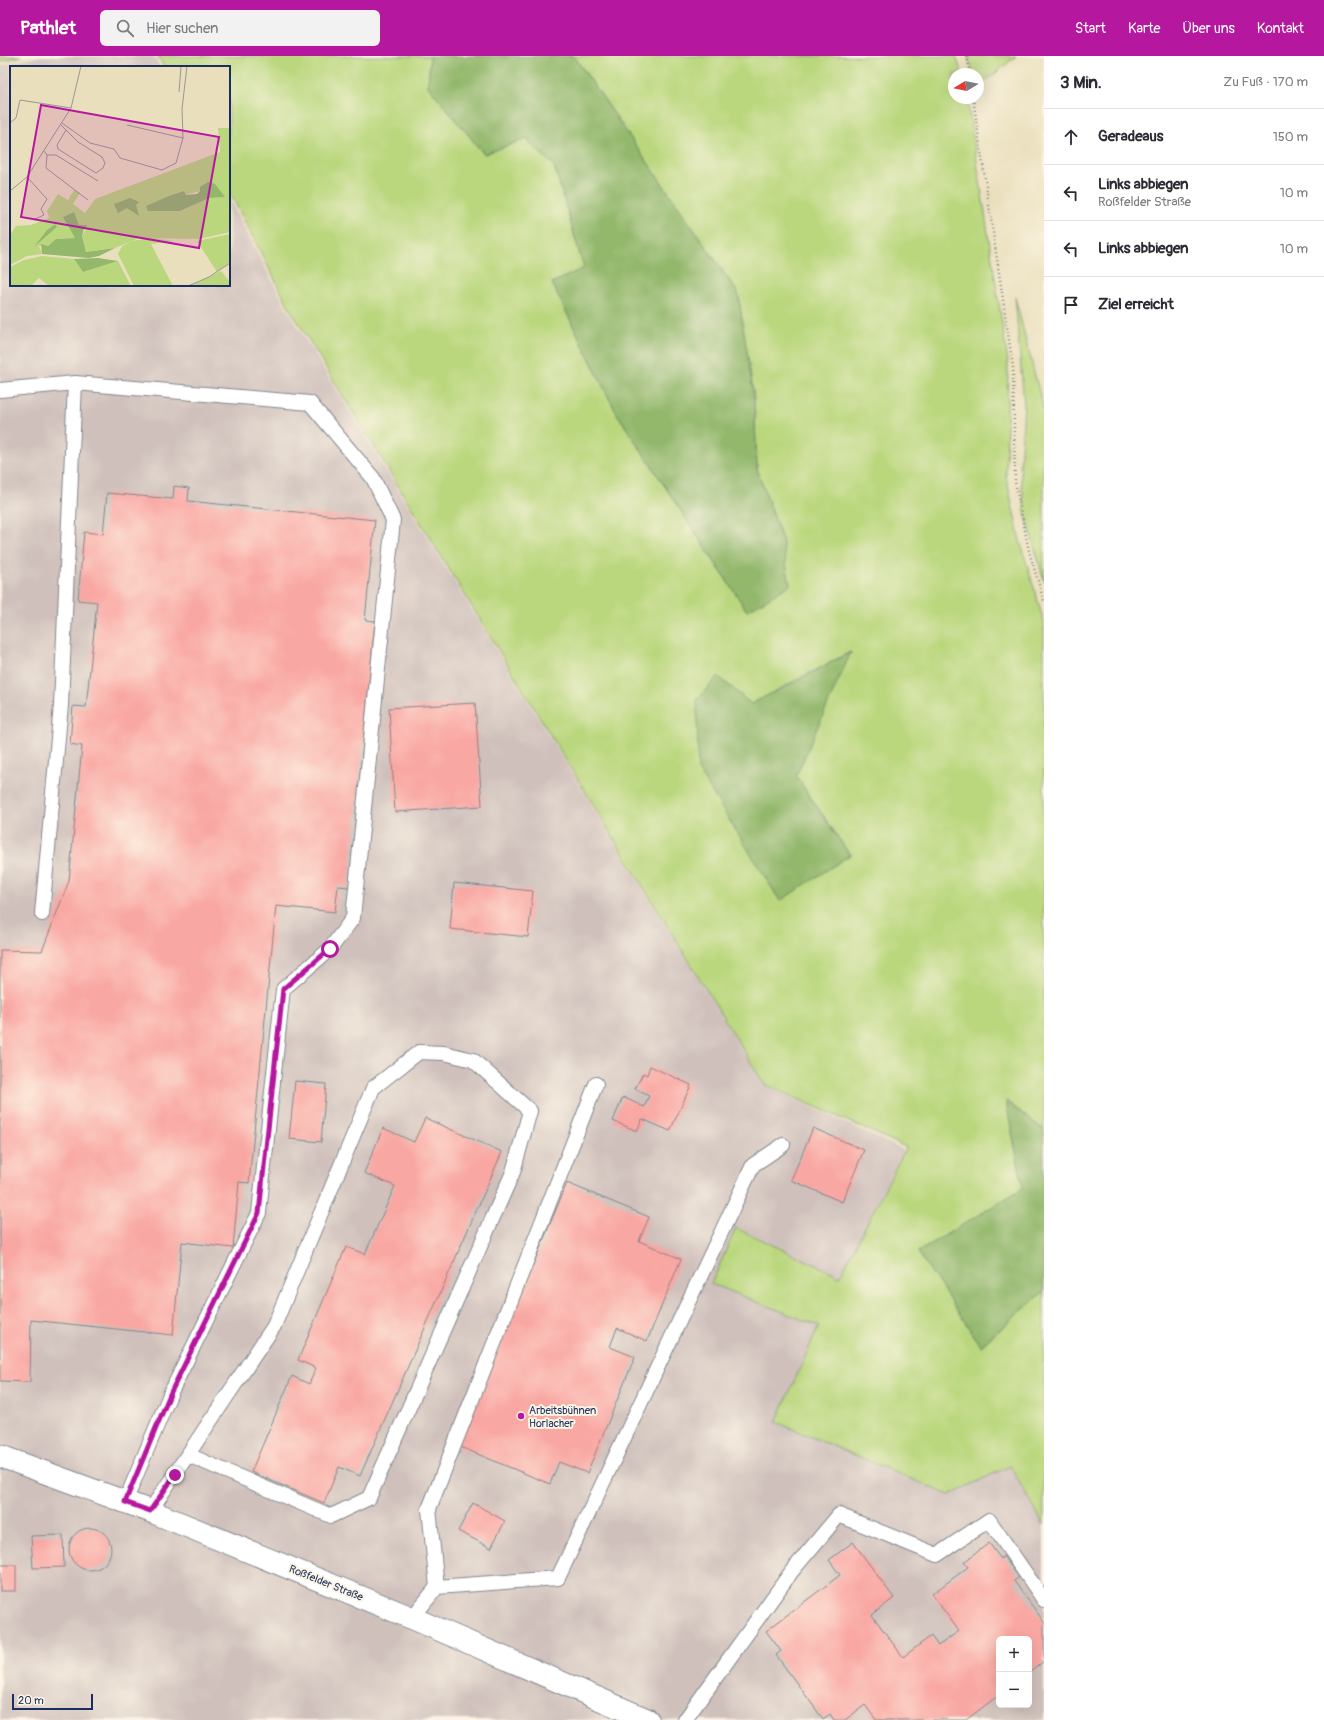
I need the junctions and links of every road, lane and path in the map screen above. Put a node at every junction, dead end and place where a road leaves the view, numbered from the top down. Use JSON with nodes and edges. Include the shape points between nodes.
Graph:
{"nodes":[{"id":1,"x":967,"y":56,"type":"edge"},
{"id":2,"x":969,"y":68,"type":"edge"},
{"id":3,"x":974,"y":104,"type":"edge"},
{"id":4,"x":75,"y":383,"type":"junction"},
{"id":5,"x":0,"y":390,"type":"edge"},
{"id":6,"x":1044,"y":601,"type":"edge"},
{"id":7,"x":42,"y":914,"type":"dead end"},
{"id":8,"x":596,"y":1084,"type":"dead end"},
{"id":9,"x":783,"y":1145,"type":"dead end"},
{"id":10,"x":188,"y":1455,"type":"junction"},
{"id":11,"x":0,"y":1456,"type":"edge"},
{"id":12,"x":125,"y":1502,"type":"junction"},
{"id":13,"x":150,"y":1511,"type":"junction"},
{"id":14,"x":437,"y":1587,"type":"junction"},
{"id":15,"x":1044,"y":1600,"type":"edge"},
{"id":16,"x":412,"y":1618,"type":"junction"},
{"id":17,"x":648,"y":1720,"type":"edge"},
{"id":18,"x":685,"y":1720,"type":"edge"}],
"edges":[{"from":1,"to":2,"type":"path"},
{"from":3,"to":6,"type":"path","via":[[1013,367],[1015,482],[1029,552]]},
{"from":4,"to":5,"type":"lane"},
{"from":4,"to":7,"type":"lane","via":[[61,705]]},
{"from":4,"to":12,"type":"lane","via":[[310,403],[373,478],[393,520],[353,918],[330,949],[283,989],[259,1213],[171,1392]]},
{"from":8,"to":14,"type":"lane","via":[[429,1508]]},
{"from":9,"to":14,"type":"lane","via":[[753,1164],[558,1578]]},
{"from":10,"to":10,"type":"lane","via":[[274,1326],[373,1088],[419,1052],[444,1053],[474,1060],[530,1111],[513,1172],[369,1498],[331,1516]]},
{"from":10,"to":13,"type":"lane"},
{"from":11,"to":12,"type":"street","name":"Roßfelder Straße"},
{"from":12,"to":13,"type":"street","name":"Roßfelder Straße"},
{"from":13,"to":16,"type":"street","name":"Roßfelder Straße"},
{"from":14,"to":16,"type":"lane"},
{"from":15,"to":18,"type":"lane","via":[[989,1520],[937,1555],[839,1515],[792,1570]]},
{"from":16,"to":17,"type":"street","name":"Roßfelder Straße"}]}
